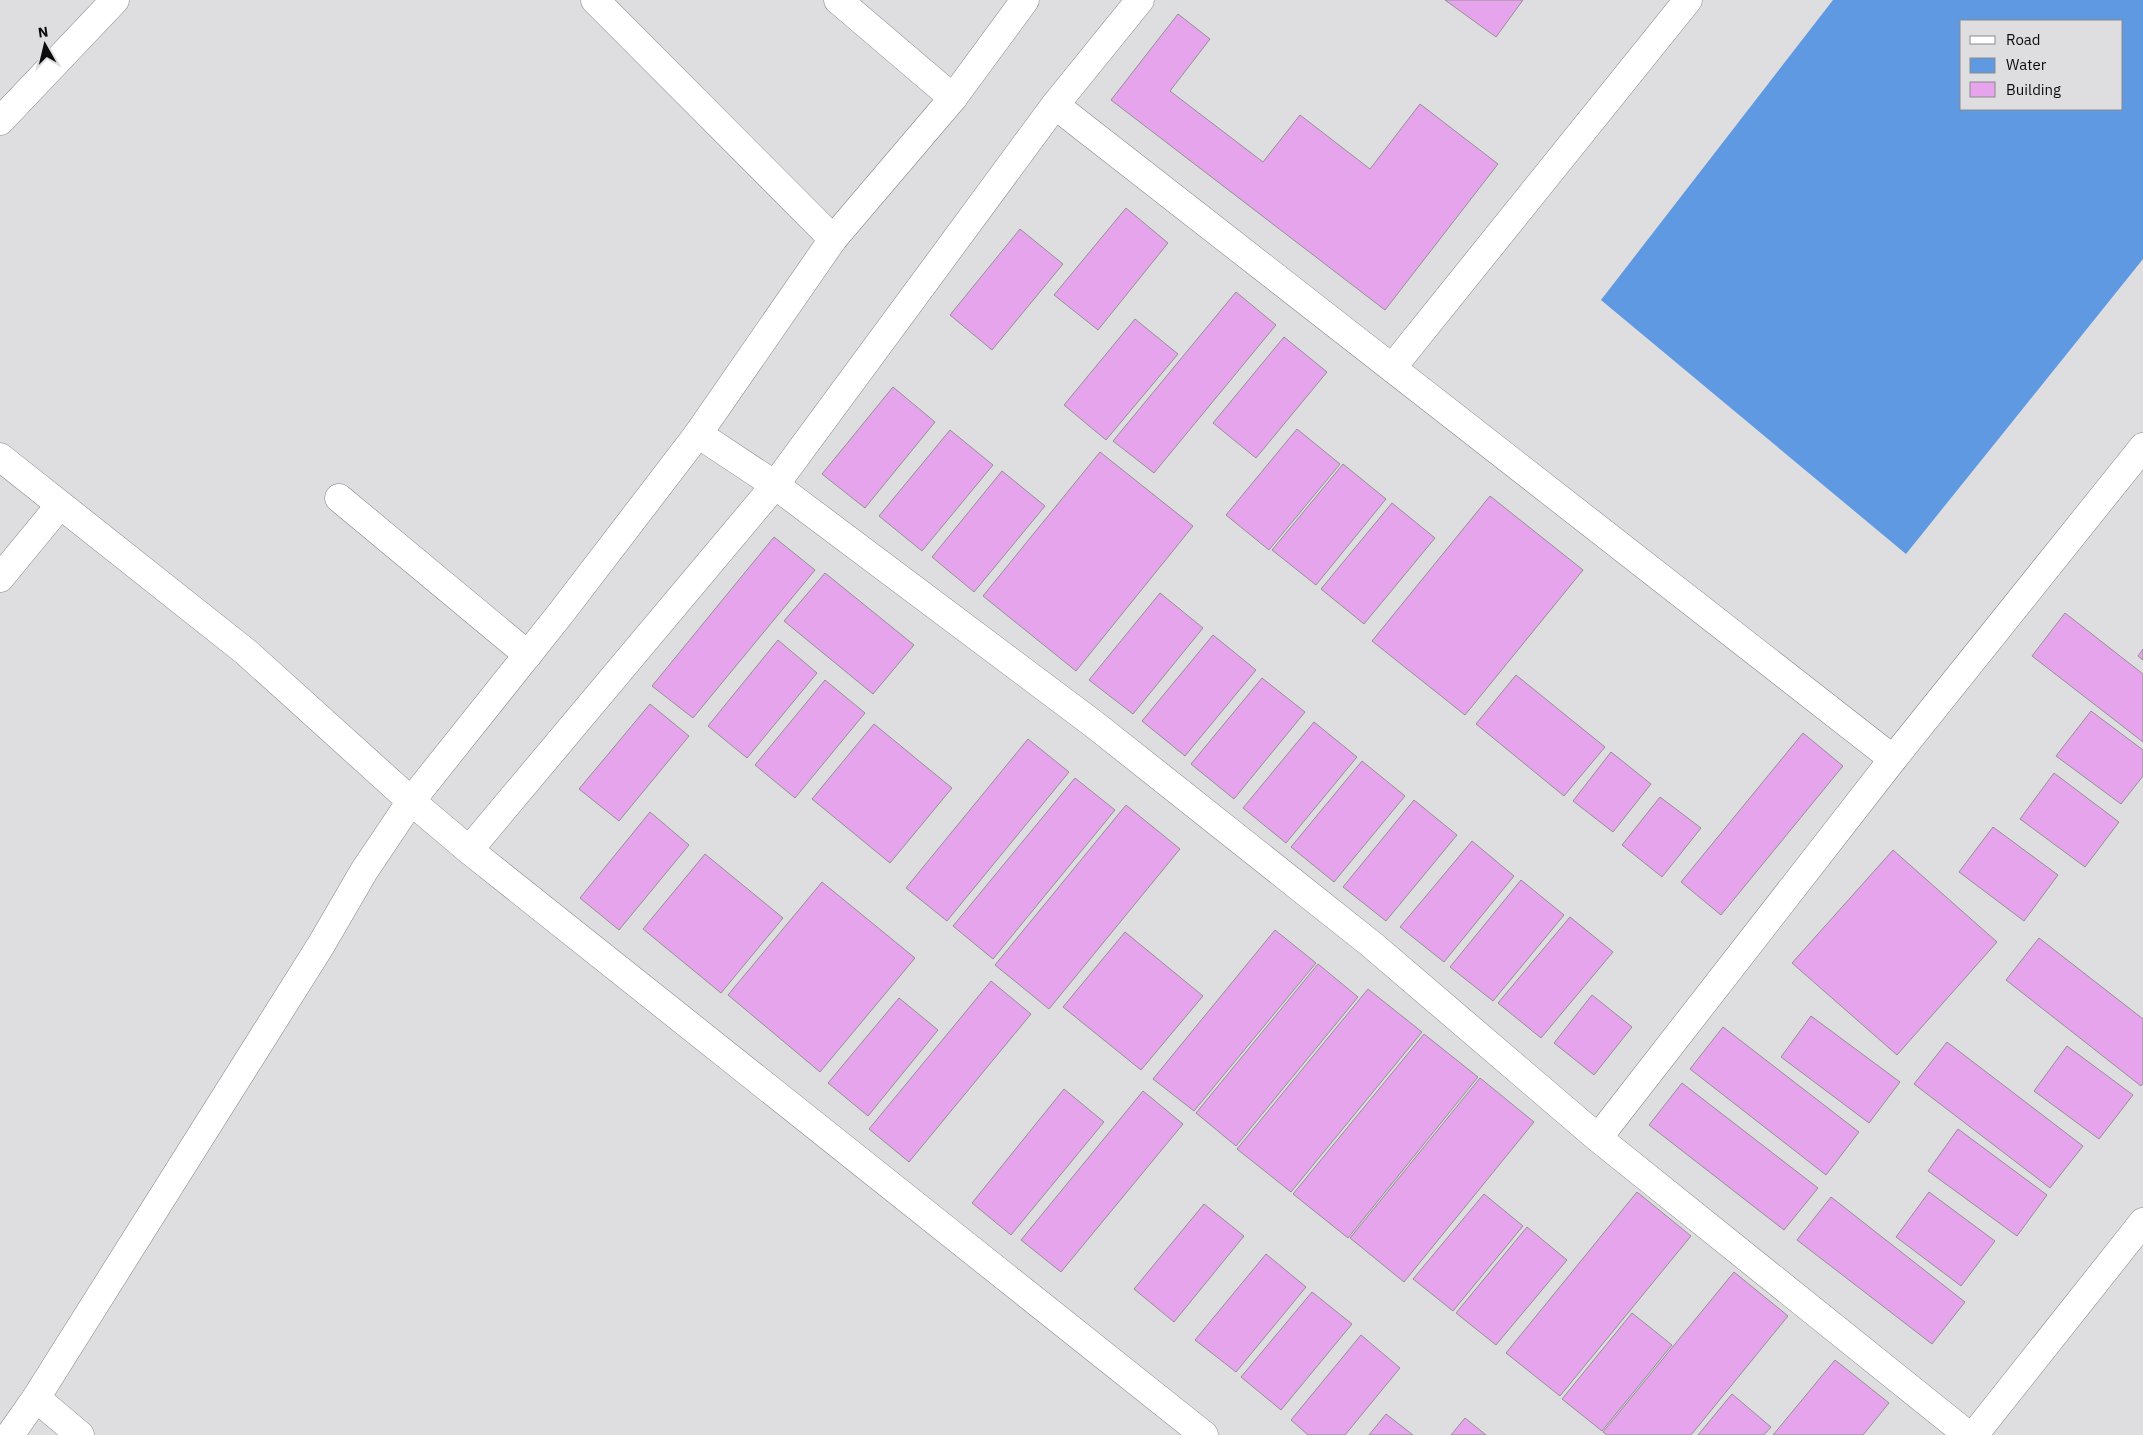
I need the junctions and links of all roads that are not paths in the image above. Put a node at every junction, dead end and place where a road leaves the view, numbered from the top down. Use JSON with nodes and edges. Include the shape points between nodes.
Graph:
{"nodes":[{"id":1,"x":115,"y":0,"type":"edge"},
{"id":2,"x":596,"y":0,"type":"edge"},
{"id":3,"x":838,"y":0,"type":"edge"},
{"id":4,"x":1025,"y":0,"type":"edge"},
{"id":5,"x":1140,"y":0,"type":"edge"},
{"id":6,"x":1688,"y":0,"type":"edge"},
{"id":7,"x":953,"y":98,"type":"junction"},
{"id":8,"x":1055,"y":105,"type":"junction"},
{"id":9,"x":0,"y":121,"type":"edge"},
{"id":10,"x":833,"y":239,"type":"junction"},
{"id":11,"x":1392,"y":368,"type":"junction"},
{"id":12,"x":698,"y":434,"type":"junction"},
{"id":13,"x":2143,"y":447,"type":"edge"},
{"id":14,"x":0,"y":457,"type":"edge"},
{"id":15,"x":775,"y":485,"type":"junction"},
{"id":16,"x":339,"y":498,"type":"dead end"},
{"id":17,"x":60,"y":505,"type":"junction"},
{"id":18,"x":0,"y":578,"type":"edge"},
{"id":19,"x":528,"y":655,"type":"junction"},
{"id":20,"x":1893,"y":759,"type":"junction"},
{"id":21,"x":411,"y":801,"type":"junction"},
{"id":22,"x":469,"y":850,"type":"junction"},
{"id":23,"x":1598,"y":1138,"type":"junction"},
{"id":24,"x":2143,"y":1222,"type":"edge"},
{"id":25,"x":36,"y":1398,"type":"junction"},
{"id":26,"x":10,"y":1435,"type":"edge"},
{"id":27,"x":80,"y":1435,"type":"edge"},
{"id":28,"x":1204,"y":1435,"type":"edge"},
{"id":29,"x":1968,"y":1435,"type":"edge"},
{"id":30,"x":1974,"y":1435,"type":"edge"}],
"edges":[{"from":1,"to":9,"type":"street"},
{"from":2,"to":10,"type":"street"},
{"from":3,"to":7,"type":"street"},
{"from":4,"to":7,"type":"street"},
{"from":5,"to":8,"type":"street"},
{"from":6,"to":11,"type":"street"},
{"from":7,"to":10,"type":"street"},
{"from":8,"to":11,"type":"street"},
{"from":8,"to":15,"type":"street"},
{"from":10,"to":12,"type":"street"},
{"from":11,"to":20,"type":"street"},
{"from":12,"to":15,"type":"street"},
{"from":12,"to":19,"type":"street"},
{"from":13,"to":20,"type":"street"},
{"from":14,"to":17,"type":"street"},
{"from":15,"to":22,"type":"street"},
{"from":15,"to":23,"type":"street","via":[[1095,726],[1355,932]]},
{"from":16,"to":19,"type":"street"},
{"from":17,"to":18,"type":"street"},
{"from":17,"to":21,"type":"street","via":[[246,652]]},
{"from":19,"to":21,"type":"street"},
{"from":20,"to":23,"type":"street"},
{"from":21,"to":22,"type":"street"},
{"from":21,"to":25,"type":"street","via":[[364,871],[321,945]]},
{"from":22,"to":28,"type":"street"},
{"from":23,"to":29,"type":"street"},
{"from":24,"to":30,"type":"street"},
{"from":25,"to":26,"type":"street"},
{"from":25,"to":27,"type":"street"}]}
